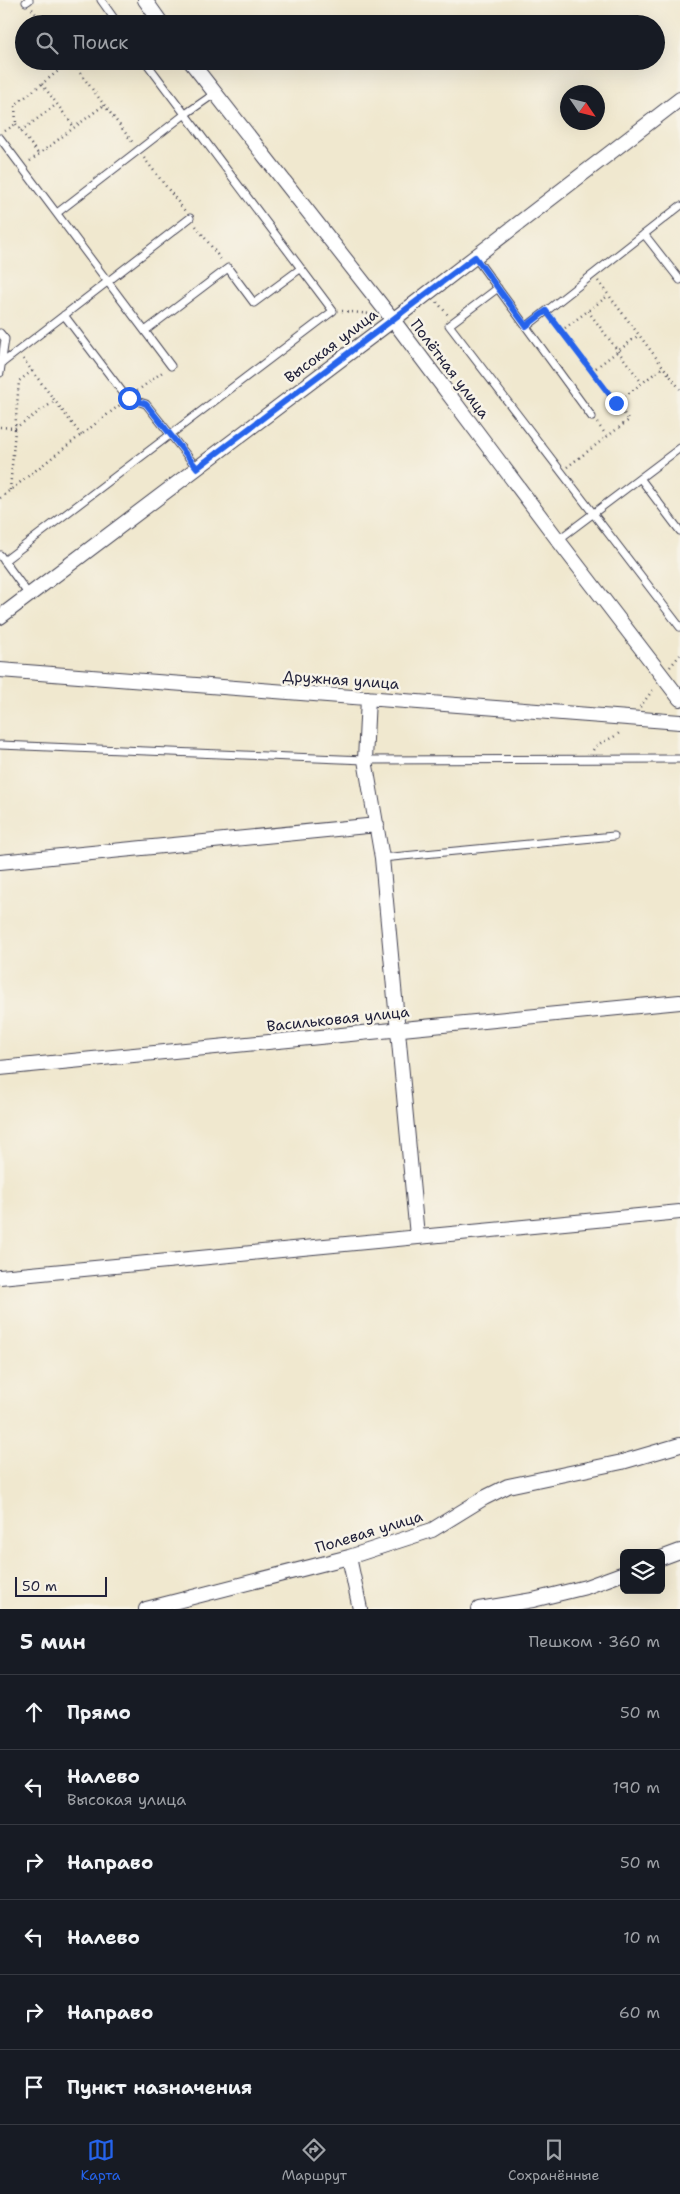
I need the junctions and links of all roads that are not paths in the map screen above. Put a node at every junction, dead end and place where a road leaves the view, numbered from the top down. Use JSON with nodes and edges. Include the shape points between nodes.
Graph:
{"nodes":[{"id":1,"x":101,"y":0,"type":"edge"},
{"id":2,"x":144,"y":0,"type":"edge"},
{"id":3,"x":112,"y":15,"type":"edge"},
{"id":4,"x":155,"y":15,"type":"edge"},
{"id":5,"x":152,"y":70,"type":"edge"},
{"id":6,"x":197,"y":70,"type":"edge"},
{"id":7,"x":214,"y":94,"type":"junction"},
{"id":8,"x":680,"y":98,"type":"edge"},
{"id":9,"x":184,"y":115,"type":"junction"},
{"id":10,"x":0,"y":138,"type":"edge"},
{"id":11,"x":680,"y":206,"type":"edge"},
{"id":12,"x":57,"y":213,"type":"junction"},
{"id":13,"x":190,"y":218,"type":"road end"},
{"id":14,"x":644,"y":234,"type":"junction"},
{"id":15,"x":475,"y":257,"type":"junction"},
{"id":16,"x":300,"y":269,"type":"junction"},
{"id":17,"x":680,"y":280,"type":"edge"},
{"id":18,"x":108,"y":281,"type":"junction"},
{"id":19,"x":498,"y":288,"type":"junction"},
{"id":20,"x":64,"y":314,"type":"junction"},
{"id":21,"x":394,"y":320,"type":"junction"},
{"id":22,"x":526,"y":326,"type":"junction"},
{"id":23,"x":145,"y":331,"type":"junction"},
{"id":24,"x":0,"y":333,"type":"edge"},
{"id":25,"x":1,"y":364,"type":"junction"},
{"id":26,"x":171,"y":366,"type":"road end"},
{"id":27,"x":0,"y":373,"type":"edge"},
{"id":28,"x":592,"y":417,"type":"road end"},
{"id":29,"x":171,"y":435,"type":"junction"},
{"id":30,"x":680,"y":448,"type":"edge"},
{"id":31,"x":197,"y":468,"type":"junction"},
{"id":32,"x":640,"y":478,"type":"junction"},
{"id":33,"x":593,"y":514,"type":"junction"},
{"id":34,"x":680,"y":531,"type":"edge"},
{"id":35,"x":558,"y":540,"type":"junction"},
{"id":36,"x":2,"y":558,"type":"edge"},
{"id":37,"x":29,"y":595,"type":"junction"},
{"id":38,"x":0,"y":617,"type":"edge"},
{"id":39,"x":680,"y":627,"type":"edge"},
{"id":40,"x":0,"y":670,"type":"edge"},
{"id":41,"x":368,"y":698,"type":"junction"},
{"id":42,"x":680,"y":699,"type":"edge"},
{"id":43,"x":680,"y":722,"type":"edge"},
{"id":44,"x":0,"y":744,"type":"edge"},
{"id":45,"x":680,"y":759,"type":"edge"},
{"id":46,"x":365,"y":760,"type":"junction"},
{"id":47,"x":377,"y":825,"type":"junction"},
{"id":48,"x":614,"y":836,"type":"dead end"},
{"id":49,"x":382,"y":858,"type":"junction"},
{"id":50,"x":0,"y":862,"type":"edge"},
{"id":51,"x":680,"y":1002,"type":"edge"},
{"id":52,"x":397,"y":1030,"type":"junction"},
{"id":53,"x":0,"y":1068,"type":"edge"},
{"id":54,"x":680,"y":1212,"type":"edge"},
{"id":55,"x":417,"y":1236,"type":"junction"},
{"id":56,"x":0,"y":1277,"type":"edge"},
{"id":57,"x":680,"y":1445,"type":"edge"},
{"id":58,"x":680,"y":1551,"type":"edge"},
{"id":59,"x":349,"y":1557,"type":"junction"},
{"id":60,"x":665,"y":1557,"type":"edge"},
{"id":61,"x":620,"y":1574,"type":"edge"},
{"id":62,"x":146,"y":1609,"type":"edge"},
{"id":63,"x":360,"y":1609,"type":"edge"},
{"id":64,"x":479,"y":1609,"type":"edge"}],
"edges":[{"from":1,"to":3,"type":"lane"},
{"from":2,"to":4,"type":"street"},
{"from":5,"to":9,"type":"lane"},
{"from":6,"to":7,"type":"street","name":"Полётная улица"},
{"from":7,"to":9,"type":"lane"},
{"from":7,"to":21,"type":"street","name":"Полётная улица"},
{"from":8,"to":15,"type":"street","name":"Высокая улица"},
{"from":9,"to":12,"type":"lane"},
{"from":9,"to":16,"type":"lane"},
{"from":10,"to":12,"type":"lane"},
{"from":11,"to":14,"type":"lane"},
{"from":12,"to":18,"type":"lane"},
{"from":13,"to":18,"type":"lane"},
{"from":14,"to":17,"type":"lane"},
{"from":14,"to":22,"type":"lane"},
{"from":15,"to":19,"type":"lane"},
{"from":15,"to":21,"type":"street","name":"Высокая улица"},
{"from":16,"to":23,"type":"lane","via":[[254,304],[228,268]]},
{"from":16,"to":29,"type":"lane","via":[[333,310]]},
{"from":18,"to":20,"type":"lane"},
{"from":18,"to":23,"type":"lane"},
{"from":19,"to":22,"type":"lane"},
{"from":19,"to":33,"type":"lane","via":[[449,325]]},
{"from":20,"to":25,"type":"lane"},
{"from":20,"to":29,"type":"lane","via":[[129,398],[146,404]]},
{"from":21,"to":31,"type":"street","name":"Высокая улица"},
{"from":21,"to":35,"type":"street","name":"Полётная улица"},
{"from":22,"to":28,"type":"lane"},
{"from":23,"to":26,"type":"lane"},
{"from":24,"to":25,"type":"lane","via":[[4,339]]},
{"from":25,"to":27,"type":"lane"},
{"from":29,"to":31,"type":"lane"},
{"from":29,"to":36,"type":"lane"},
{"from":30,"to":32,"type":"lane"},
{"from":31,"to":37,"type":"street","name":"Высокая улица"},
{"from":32,"to":33,"type":"lane"},
{"from":32,"to":34,"type":"lane"},
{"from":33,"to":35,"type":"lane"},
{"from":33,"to":39,"type":"lane"},
{"from":35,"to":42,"type":"street","name":"Полётная улица"},
{"from":36,"to":37,"type":"lane"},
{"from":37,"to":38,"type":"street","name":"Высокая улица"},
{"from":40,"to":41,"type":"street","name":"Дружная улица"},
{"from":41,"to":43,"type":"street","name":"Дружная улица"},
{"from":41,"to":46,"type":"street"},
{"from":44,"to":46,"type":"lane"},
{"from":45,"to":46,"type":"lane"},
{"from":46,"to":47,"type":"street"},
{"from":47,"to":49,"type":"street"},
{"from":47,"to":50,"type":"street"},
{"from":48,"to":49,"type":"lane"},
{"from":49,"to":52,"type":"street"},
{"from":51,"to":52,"type":"street","name":"Васильковая улица"},
{"from":52,"to":53,"type":"street","name":"Васильковая улица"},
{"from":52,"to":55,"type":"street"},
{"from":54,"to":55,"type":"street"},
{"from":55,"to":56,"type":"street"},
{"from":57,"to":59,"type":"street","name":"Полевая улица","via":[[622,1462],[508,1486],[432,1530]]},
{"from":58,"to":60,"type":"street"},
{"from":59,"to":62,"type":"street","name":"Полевая улица"},
{"from":59,"to":63,"type":"street"},
{"from":61,"to":64,"type":"street","via":[[533,1600]]}]}
